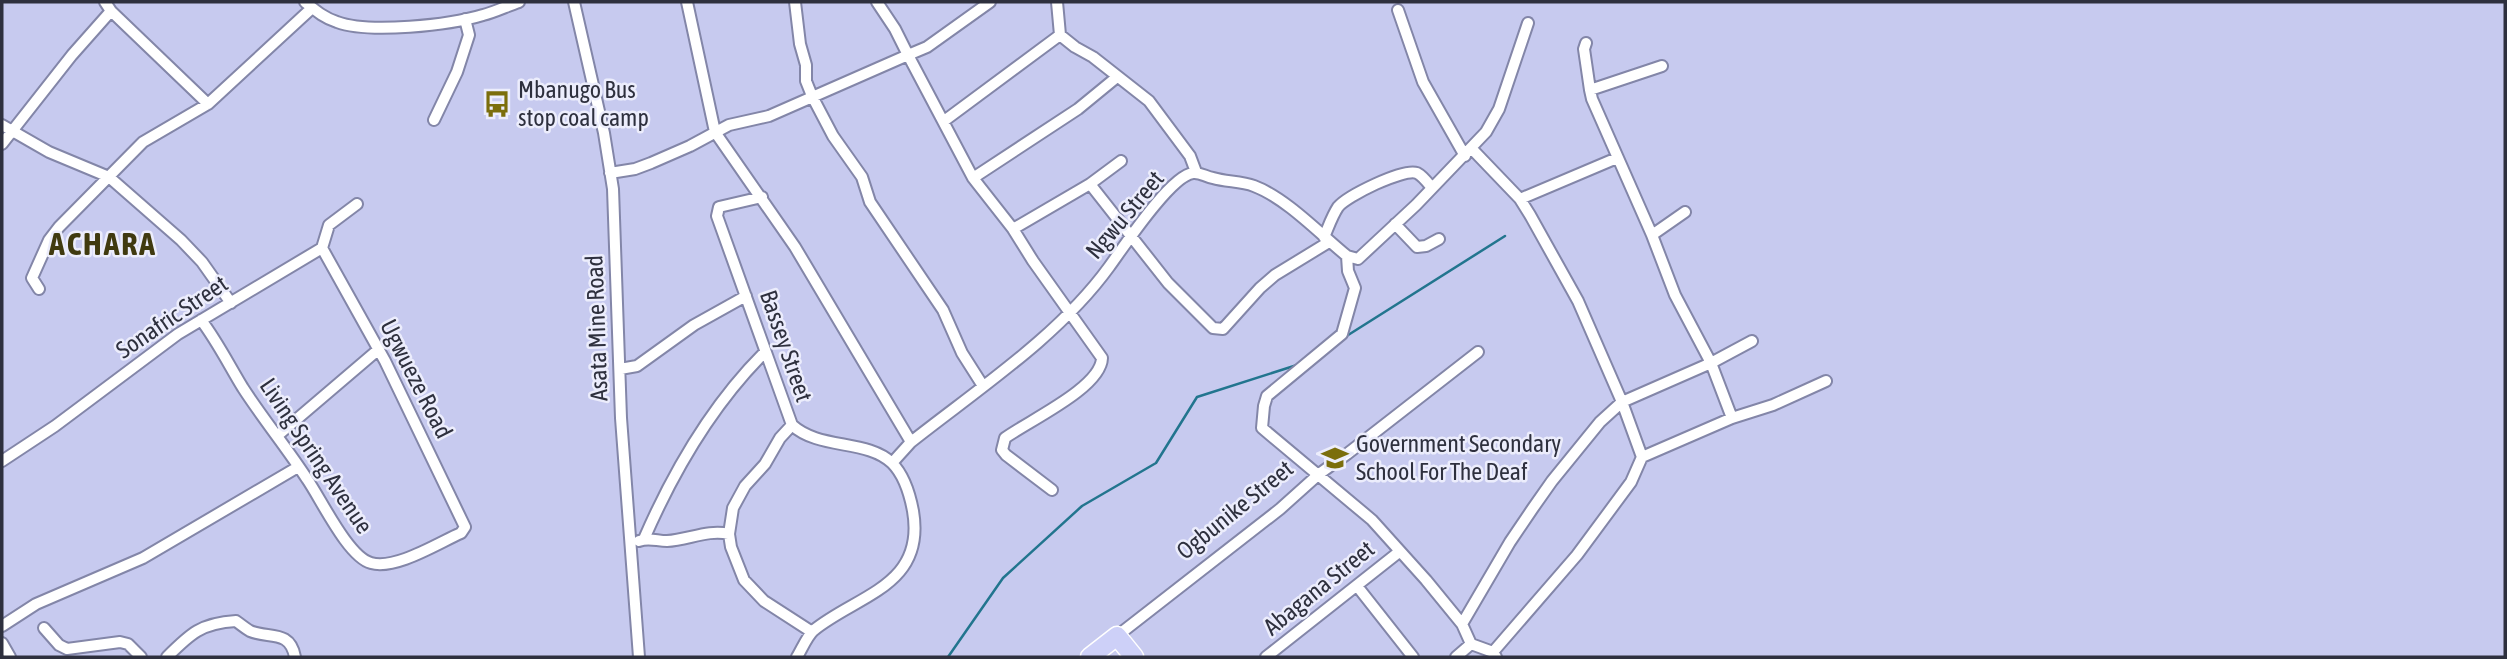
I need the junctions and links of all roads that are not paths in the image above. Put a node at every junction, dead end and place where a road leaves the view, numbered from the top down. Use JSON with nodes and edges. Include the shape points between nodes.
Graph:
{"nodes":[{"id":1,"x":519,"y":2,"type":"edge"},
{"id":2,"x":574,"y":2,"type":"edge"},
{"id":3,"x":687,"y":2,"type":"edge"},
{"id":4,"x":795,"y":2,"type":"edge"},
{"id":5,"x":877,"y":2,"type":"edge"},
{"id":6,"x":990,"y":2,"type":"edge"},
{"id":7,"x":1057,"y":2,"type":"edge"},
{"id":8,"x":308,"y":5,"type":"edge"},
{"id":9,"x":108,"y":7,"type":"edge"},
{"id":10,"x":1398,"y":9,"type":"dead end"},
{"id":11,"x":466,"y":19,"type":"junction"},
{"id":12,"x":1528,"y":23,"type":"dead end"},
{"id":13,"x":1060,"y":34,"type":"junction"},
{"id":14,"x":1586,"y":43,"type":"dead end"},
{"id":15,"x":908,"y":55,"type":"junction"},
{"id":16,"x":1662,"y":66,"type":"dead end"},
{"id":17,"x":1117,"y":77,"type":"junction"},
{"id":18,"x":1590,"y":90,"type":"junction"},
{"id":19,"x":812,"y":96,"type":"junction"},
{"id":20,"x":208,"y":104,"type":"junction"},
{"id":21,"x":434,"y":120,"type":"dead end"},
{"id":22,"x":944,"y":121,"type":"junction"},
{"id":23,"x":2,"y":125,"type":"edge"},
{"id":24,"x":12,"y":132,"type":"junction"},
{"id":25,"x":715,"y":132,"type":"junction"},
{"id":26,"x":2,"y":144,"type":"edge"},
{"id":27,"x":1468,"y":152,"type":"junction"},
{"id":28,"x":1617,"y":158,"type":"junction"},
{"id":29,"x":1121,"y":161,"type":"dead end"},
{"id":30,"x":1196,"y":172,"type":"junction"},
{"id":31,"x":610,"y":173,"type":"junction"},
{"id":32,"x":109,"y":177,"type":"junction"},
{"id":33,"x":973,"y":178,"type":"junction"},
{"id":34,"x":1090,"y":184,"type":"junction"},
{"id":35,"x":1432,"y":188,"type":"junction"},
{"id":36,"x":762,"y":197,"type":"junction"},
{"id":37,"x":1520,"y":199,"type":"junction"},
{"id":38,"x":357,"y":204,"type":"dead end"},
{"id":39,"x":1685,"y":212,"type":"dead end"},
{"id":40,"x":1395,"y":224,"type":"junction"},
{"id":41,"x":1013,"y":229,"type":"junction"},
{"id":42,"x":1652,"y":234,"type":"junction"},
{"id":43,"x":1130,"y":237,"type":"junction"},
{"id":44,"x":1439,"y":239,"type":"dead end"},
{"id":45,"x":1326,"y":240,"type":"junction"},
{"id":46,"x":322,"y":247,"type":"junction"},
{"id":47,"x":1347,"y":256,"type":"junction"},
{"id":48,"x":40,"y":289,"type":"dead end"},
{"id":49,"x":746,"y":296,"type":"junction"},
{"id":50,"x":231,"y":303,"type":"junction"},
{"id":51,"x":1070,"y":315,"type":"junction"},
{"id":52,"x":201,"y":320,"type":"junction"},
{"id":53,"x":1752,"y":341,"type":"dead end"},
{"id":54,"x":379,"y":349,"type":"junction"},
{"id":55,"x":1478,"y":352,"type":"dead end"},
{"id":56,"x":764,"y":353,"type":"junction"},
{"id":57,"x":1711,"y":363,"type":"junction"},
{"id":58,"x":620,"y":369,"type":"junction"},
{"id":59,"x":1826,"y":381,"type":"dead end"},
{"id":60,"x":983,"y":386,"type":"junction"},
{"id":61,"x":1622,"y":402,"type":"junction"},
{"id":62,"x":1732,"y":418,"type":"junction"},
{"id":63,"x":792,"y":425,"type":"junction"},
{"id":64,"x":277,"y":436,"type":"junction"},
{"id":65,"x":911,"y":442,"type":"junction"},
{"id":66,"x":1642,"y":457,"type":"junction"},
{"id":67,"x":2,"y":461,"type":"edge"},
{"id":68,"x":892,"y":463,"type":"junction"},
{"id":69,"x":298,"y":467,"type":"junction"},
{"id":70,"x":1318,"y":474,"type":"junction"},
{"id":71,"x":1052,"y":490,"type":"dead end"},
{"id":72,"x":463,"y":531,"type":"joint"},
{"id":73,"x":729,"y":534,"type":"junction"},
{"id":74,"x":644,"y":539,"type":"junction"},
{"id":75,"x":632,"y":544,"type":"junction"},
{"id":76,"x":1399,"y":552,"type":"junction"},
{"id":77,"x":1357,"y":586,"type":"junction"},
{"id":78,"x":1462,"y":624,"type":"junction"},
{"id":79,"x":2,"y":626,"type":"edge"},
{"id":80,"x":44,"y":628,"type":"dead end"},
{"id":81,"x":812,"y":632,"type":"junction"},
{"id":82,"x":1117,"y":636,"type":"junction"},
{"id":83,"x":2,"y":643,"type":"edge"},
{"id":84,"x":1471,"y":645,"type":"junction"},
{"id":85,"x":1494,"y":654,"type":"edge"},
{"id":86,"x":10,"y":657,"type":"edge"},
{"id":87,"x":141,"y":657,"type":"edge"},
{"id":88,"x":167,"y":657,"type":"edge"},
{"id":89,"x":295,"y":657,"type":"edge"},
{"id":90,"x":639,"y":657,"type":"edge"},
{"id":91,"x":797,"y":657,"type":"edge"},
{"id":92,"x":1090,"y":657,"type":"edge"},
{"id":93,"x":1134,"y":657,"type":"edge"},
{"id":94,"x":1266,"y":657,"type":"edge"},
{"id":95,"x":1413,"y":657,"type":"edge"},
{"id":96,"x":1456,"y":657,"type":"edge"}],
"edges":[{"from":1,"to":11,"type":"street"},
{"from":2,"to":31,"type":"street","name":"Asata Mine Road"},
{"from":3,"to":25,"type":"street"},
{"from":4,"to":19,"type":"street"},
{"from":5,"to":15,"type":"street"},
{"from":6,"to":15,"type":"street","via":[[927,47]]},
{"from":7,"to":13,"type":"street"},
{"from":8,"to":11,"type":"street","via":[[339,23],[368,27]]},
{"from":8,"to":20,"type":"street"},
{"from":9,"to":20,"type":"street"},
{"from":9,"to":24,"type":"street"},
{"from":10,"to":27,"type":"street","via":[[1423,82]]},
{"from":11,"to":21,"type":"street","via":[[469,35]]},
{"from":12,"to":27,"type":"street","via":[[1499,109]]},
{"from":13,"to":17,"type":"street"},
{"from":13,"to":22,"type":"street"},
{"from":14,"to":18,"type":"street"},
{"from":15,"to":19,"type":"street"},
{"from":15,"to":22,"type":"street"},
{"from":16,"to":18,"type":"street"},
{"from":17,"to":30,"type":"street","via":[[1149,101],[1190,156]]},
{"from":17,"to":33,"type":"street","via":[[1078,109]]},
{"from":18,"to":28,"type":"street"},
{"from":19,"to":25,"type":"street","via":[[769,116]]},
{"from":19,"to":60,"type":"street","via":[[862,177],[870,202],[943,310]]},
{"from":20,"to":32,"type":"street","via":[[143,142]]},
{"from":22,"to":33,"type":"street"},
{"from":23,"to":24,"type":"street"},
{"from":24,"to":26,"type":"street"},
{"from":24,"to":32,"type":"street"},
{"from":25,"to":31,"type":"street","via":[[651,163]]},
{"from":25,"to":36,"type":"street"},
{"from":27,"to":35,"type":"street"},
{"from":27,"to":37,"type":"street"},
{"from":28,"to":37,"type":"street"},
{"from":28,"to":42,"type":"street"},
{"from":29,"to":34,"type":"street"},
{"from":30,"to":43,"type":"street","name":"Ngwu Street","via":[[1169,190]]},
{"from":30,"to":45,"type":"street","name":"Ngwu Street","via":[[1261,189]]},
{"from":31,"to":58,"type":"street","name":"Asata Mine Road"},
{"from":32,"to":48,"type":"street","via":[[49,240],[32,278]]},
{"from":32,"to":50,"type":"street","via":[[202,262]]},
{"from":33,"to":41,"type":"street"},
{"from":34,"to":41,"type":"street"},
{"from":34,"to":43,"type":"street"},
{"from":35,"to":40,"type":"street"},
{"from":35,"to":45,"type":"street","via":[[1416,173],[1393,176],[1338,207]]},
{"from":36,"to":49,"type":"street","name":"Bassey Street","via":[[719,207],[717,216]]},
{"from":36,"to":65,"type":"street"},
{"from":37,"to":61,"type":"street","via":[[1578,301]]},
{"from":38,"to":46,"type":"street","name":"Sonafric Street","via":[[329,225]]},
{"from":39,"to":42,"type":"street"},
{"from":40,"to":44,"type":"street","via":[[1417,247]]},
{"from":40,"to":47,"type":"street","via":[[1358,259]]},
{"from":41,"to":51,"type":"street"},
{"from":42,"to":57,"type":"street","via":[[1675,295]]},
{"from":43,"to":45,"type":"street","via":[[1168,283],[1218,330],[1259,288]]},
{"from":43,"to":51,"type":"street","name":"Ngwu Street"},
{"from":45,"to":47,"type":"street","name":"Ngwu Street"},
{"from":46,"to":50,"type":"street","name":"Sonafric Street"},
{"from":46,"to":54,"type":"street","name":"Ugwueze Road"},
{"from":47,"to":70,"type":"street","via":[[1356,288],[1342,334],[1267,396],[1264,406],[1262,428]]},
{"from":49,"to":56,"type":"street","name":"Bassey Street"},
{"from":49,"to":58,"type":"street","via":[[694,325],[637,366]]},
{"from":50,"to":52,"type":"street","name":"Sonafric Street"},
{"from":51,"to":60,"type":"street","name":"Ngwu Street"},
{"from":51,"to":71,"type":"street","via":[[1102,358],[1101,367],[1074,396],[1004,438],[1002,446],[1006,455]]},
{"from":52,"to":64,"type":"street","name":"Living Spring Avenue"},
{"from":52,"to":67,"type":"street","name":"Sonafric Street"},
{"from":53,"to":57,"type":"street"},
{"from":54,"to":64,"type":"street"},
{"from":54,"to":72,"type":"street","name":"Ugwueze Road"},
{"from":55,"to":70,"type":"street","name":"Ogbunike Street"},
{"from":56,"to":63,"type":"street","name":"Bassey Street"},
{"from":56,"to":74,"type":"street","via":[[719,404],[685,455]]},
{"from":57,"to":61,"type":"street"},
{"from":57,"to":62,"type":"street"},
{"from":58,"to":75,"type":"street","name":"Asata Mine Road"},
{"from":59,"to":62,"type":"street"},
{"from":60,"to":65,"type":"street","name":"Ngwu Street"},
{"from":61,"to":66,"type":"street"},
{"from":61,"to":78,"type":"street","via":[[1552,481]]},
{"from":62,"to":66,"type":"street"},
{"from":63,"to":68,"type":"street","name":"Bassey Street","via":[[811,437],[875,453]]},
{"from":63,"to":73,"type":"street","via":[[733,508]]},
{"from":64,"to":69,"type":"street","name":"Living Spring Avenue"},
{"from":65,"to":68,"type":"street","name":"Ngwu Street"},
{"from":66,"to":85,"type":"street","via":[[1631,482],[1577,555]]},
{"from":68,"to":81,"type":"street","via":[[906,486],[915,521],[912,547],[893,579]]},
{"from":69,"to":72,"type":"street","name":"Living Spring Avenue","via":[[355,552],[372,563],[393,563]]},
{"from":69,"to":79,"type":"street","via":[[143,558],[36,604]]},
{"from":70,"to":76,"type":"street","via":[[1372,520]]},
{"from":70,"to":82,"type":"street","name":"Ogbunike Street"},
{"from":73,"to":74,"type":"street"},
{"from":73,"to":81,"type":"street","via":[[744,580],[764,601]]},
{"from":74,"to":75,"type":"street"},
{"from":75,"to":90,"type":"street","name":"Asata Mine Road"},
{"from":76,"to":77,"type":"street","name":"Abagana Street"},
{"from":76,"to":78,"type":"street"},
{"from":77,"to":94,"type":"street","name":"Abagana Street"},
{"from":77,"to":95,"type":"street"},
{"from":78,"to":84,"type":"street"},
{"from":80,"to":87,"type":"street","via":[[67,649],[120,642]]},
{"from":81,"to":91,"type":"street"},
{"from":82,"to":92,"type":"main road","name":"Ogbunike Street"},
{"from":82,"to":93,"type":"main road"},
{"from":83,"to":86,"type":"street"},
{"from":84,"to":85,"type":"street"},
{"from":84,"to":96,"type":"street"},
{"from":88,"to":89,"type":"street","via":[[191,633],[216,622],[236,621],[252,632],[276,636],[292,646]]}]}
